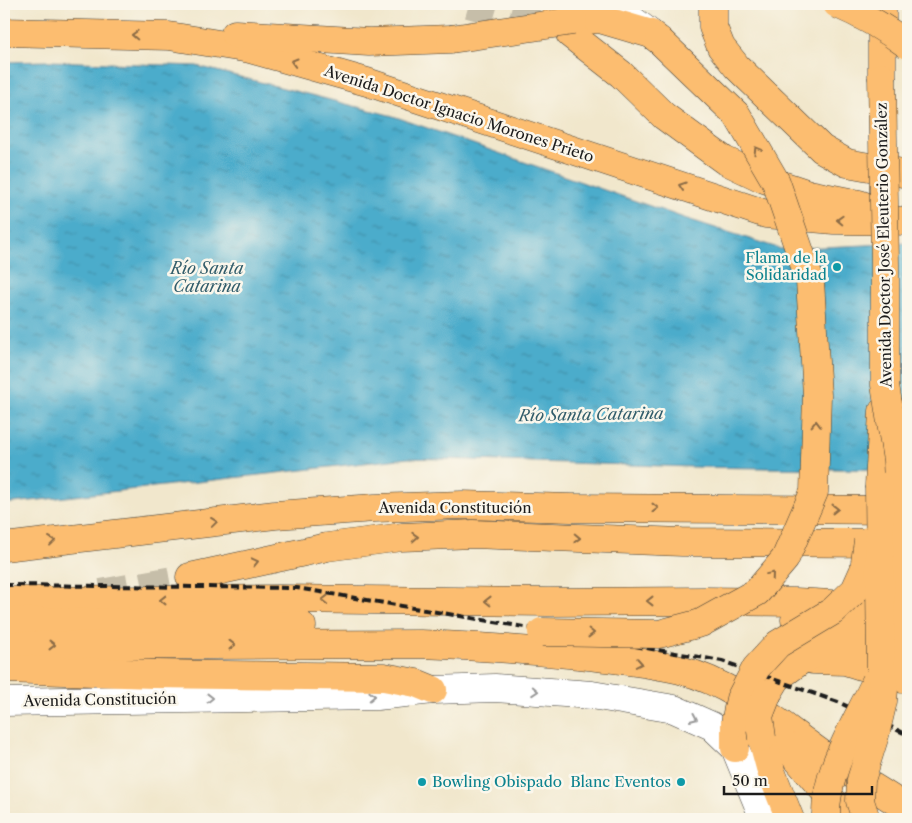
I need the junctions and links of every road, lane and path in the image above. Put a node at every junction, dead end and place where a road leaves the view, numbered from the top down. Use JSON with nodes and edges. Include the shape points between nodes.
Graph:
{"nodes":[{"id":1,"x":611,"y":4,"type":"edge"},
{"id":2,"x":713,"y":4,"type":"edge"},
{"id":3,"x":837,"y":4,"type":"edge"},
{"id":4,"x":860,"y":4,"type":"edge"},
{"id":5,"x":882,"y":4,"type":"edge"},
{"id":6,"x":572,"y":27,"type":"junction"},
{"id":7,"x":4,"y":32,"type":"edge"},
{"id":8,"x":169,"y":36,"type":"junction"},
{"id":9,"x":656,"y":37,"type":"junction"},
{"id":10,"x":908,"y":45,"type":"edge"},
{"id":11,"x":882,"y":49,"type":"junction"},
{"id":12,"x":908,"y":174,"type":"edge"},
{"id":13,"x":907,"y":221,"type":"edge"},
{"id":14,"x":885,"y":385,"type":"junction"},
{"id":15,"x":879,"y":486,"type":"junction"},
{"id":16,"x":584,"y":508,"type":"junction"},
{"id":17,"x":908,"y":510,"type":"edge"},
{"id":18,"x":473,"y":534,"type":"junction"},
{"id":19,"x":682,"y":542,"type":"junction"},
{"id":20,"x":908,"y":544,"type":"edge"},
{"id":21,"x":4,"y":547,"type":"edge"},
{"id":22,"x":190,"y":577,"type":"tunnel mouth"},
{"id":23,"x":4,"y":601,"type":"edge"},
{"id":24,"x":689,"y":601,"type":"junction"},
{"id":25,"x":908,"y":613,"type":"edge"},
{"id":26,"x":4,"y":621,"type":"edge"},
{"id":27,"x":908,"y":643,"type":"edge"},
{"id":28,"x":4,"y":646,"type":"edge"},
{"id":29,"x":908,"y":656,"type":"edge"},
{"id":30,"x":800,"y":661,"type":"junction"},
{"id":31,"x":4,"y":668,"type":"edge"},
{"id":32,"x":881,"y":670,"type":"junction"},
{"id":33,"x":908,"y":681,"type":"edge"},
{"id":34,"x":433,"y":690,"type":"junction"},
{"id":35,"x":4,"y":702,"type":"edge"},
{"id":36,"x":748,"y":717,"type":"junction"},
{"id":37,"x":908,"y":810,"type":"edge"},
{"id":38,"x":764,"y":819,"type":"edge"},
{"id":39,"x":790,"y":819,"type":"edge"},
{"id":40,"x":826,"y":819,"type":"edge"},
{"id":41,"x":848,"y":819,"type":"edge"},
{"id":42,"x":866,"y":819,"type":"edge"}],
"edges":[{"from":1,"to":9,"type":"street"},
{"from":2,"to":12,"type":"main road","via":[[713,27],[721,48],[822,149],[847,163]]},
{"from":3,"to":10,"type":"main road","bridge":true,"via":[[859,13]]},
{"from":4,"to":11,"type":"main road"},
{"from":5,"to":11,"type":"main road","name":"Avenida Doctor José Eleuterio González"},
{"from":6,"to":8,"type":"main road","bridge":true,"via":[[451,39],[369,42],[214,32]]},
{"from":6,"to":9,"type":"main road","via":[[600,19]]},
{"from":6,"to":13,"type":"main road","via":[[664,116],[724,160],[764,179],[809,194],[859,204]]},
{"from":8,"to":7,"type":"main road","name":"Avenida Doctor Ignacio Morones Prieto","one_way":true},
{"from":13,"to":8,"type":"main road","name":"Avenida Doctor Ignacio Morones Prieto","one_way":true,"via":[[834,220],[766,214],[367,82],[250,49]]},
{"from":26,"to":9,"type":"main road","one_way":true,"bridge":true,"via":[[659,634],[701,623],[757,592],[785,559],[814,492],[816,395],[810,281],[776,182],[737,115]]},
{"from":11,"to":14,"type":"main road","name":"Avenida Doctor José Eleuterio González","bridge":true},
{"from":14,"to":15,"type":"main road","bridge":true},
{"from":14,"to":33,"type":"main road","name":"Avenida Doctor José Eleuterio González","bridge":true,"via":[[898,460]]},
{"from":15,"to":32,"type":"main road","bridge":true},
{"from":15,"to":36,"type":"main road","bridge":true,"via":[[864,570],[854,590],[833,611],[778,644],[756,668],[740,698]]},
{"from":16,"to":17,"type":"main road","name":"Avenida Constitución","one_way":true},
{"from":16,"to":18,"type":"main road"},
{"from":16,"to":19,"type":"main road"},
{"from":21,"to":16,"type":"main road","name":"Avenida Constitución","one_way":true,"via":[[276,515],[365,509],[462,505]]},
{"from":18,"to":19,"type":"main road","name":"Avenida Constitución","one_way":true},
{"from":22,"to":18,"type":"main road","name":"Avenida Constitución","one_way":true,"via":[[327,547],[402,537]]},
{"from":19,"to":20,"type":"main road","name":"Avenida Constitución"},
{"from":24,"to":23,"type":"main road","one_way":true},
{"from":24,"to":25,"type":"main road","via":[[796,602]]},
{"from":24,"to":27,"type":"main road"},
{"from":28,"to":36,"type":"main road","one_way":true,"via":[[488,646],[623,660],[681,670],[721,686]]},
{"from":29,"to":30,"type":"main road","via":[[825,648]]},
{"from":30,"to":33,"type":"main road","via":[[845,661]]},
{"from":30,"to":36,"type":"main road","via":[[777,678]]},
{"from":31,"to":34,"type":"main road","via":[[384,677]]},
{"from":32,"to":40,"type":"main road","bridge":true,"via":[[836,763],[829,786]]},
{"from":32,"to":42,"type":"main road","bridge":true,"via":[[883,701],[861,780],[860,801]]},
{"from":35,"to":34,"type":"street","name":"Avenida Constitución","one_way":true,"via":[[377,696]]},
{"from":34,"to":36,"type":"street","name":"Avenida Constitución","one_way":true,"via":[[495,688],[592,695],[674,709],[712,726]]},
{"from":36,"to":37,"type":"main road"},
{"from":36,"to":38,"type":"street","name":"Avenida Constitución"},
{"from":36,"to":39,"type":"main road","bridge":true,"via":[[760,716],[771,772]]},
{"from":36,"to":41,"type":"main road","via":[[777,736]]}]}
